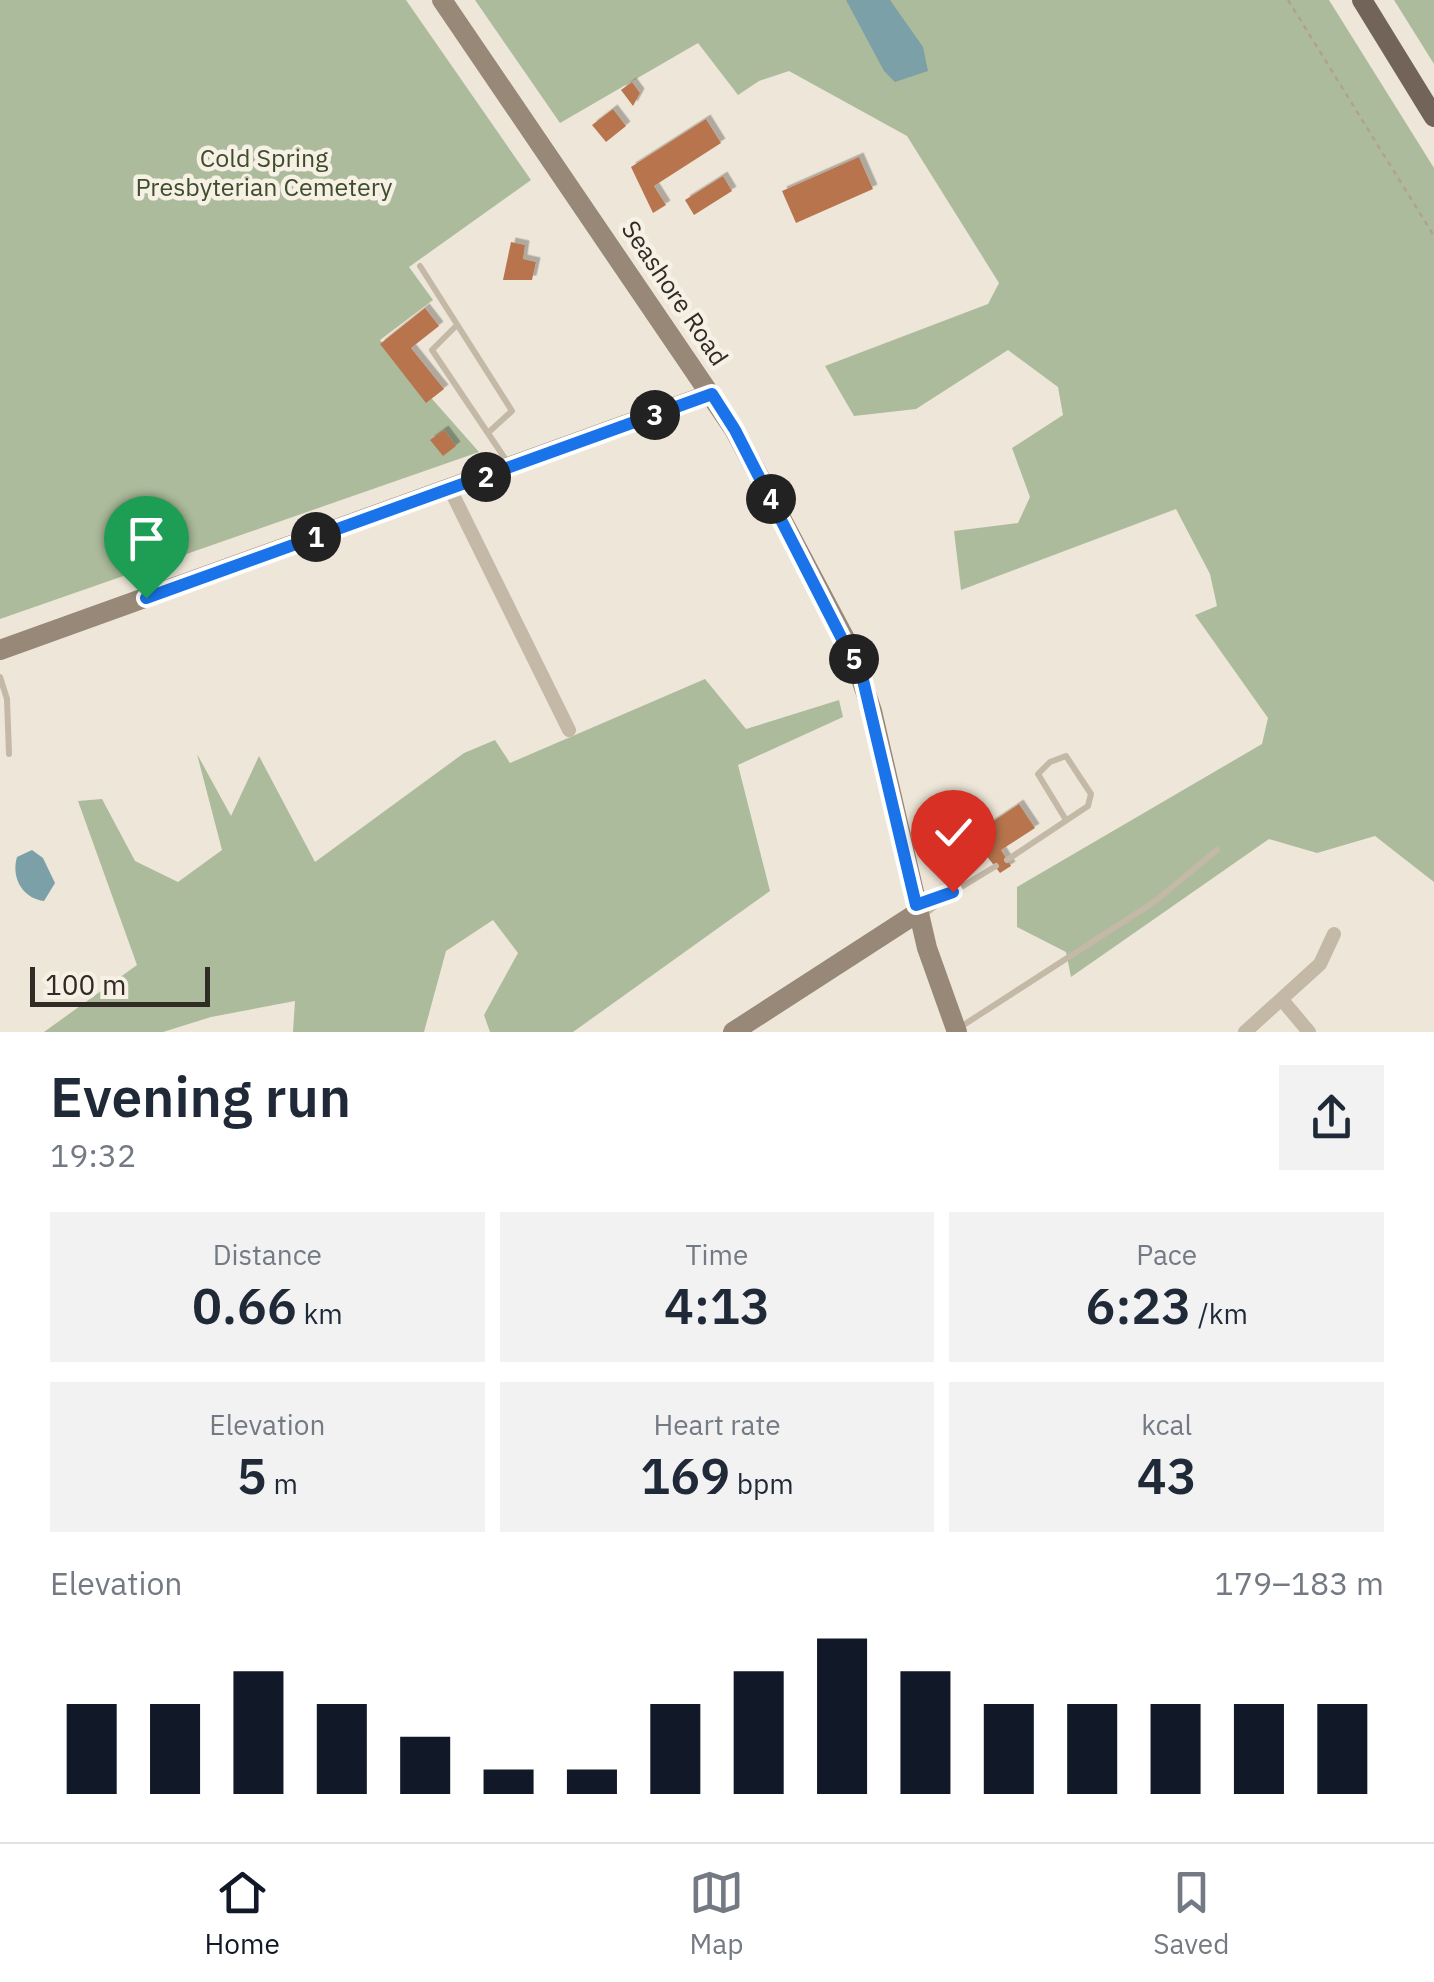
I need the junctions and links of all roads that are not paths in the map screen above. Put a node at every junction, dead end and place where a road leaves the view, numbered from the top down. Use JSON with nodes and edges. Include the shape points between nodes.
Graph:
{"nodes":[{"id":1,"x":442,"y":0,"type":"edge"},
{"id":2,"x":1362,"y":0,"type":"edge"},
{"id":3,"x":1434,"y":117,"type":"edge"},
{"id":4,"x":420,"y":266,"type":"dead end"},
{"id":5,"x":458,"y":325,"type":"junction"},
{"id":6,"x":712,"y":394,"type":"junction"},
{"id":7,"x":490,"y":432,"type":"junction"},
{"id":8,"x":511,"y":468,"type":"junction"},
{"id":9,"x":450,"y":489,"type":"junction"},
{"id":10,"x":0,"y":650,"type":"edge"},
{"id":11,"x":0,"y":677,"type":"edge"},
{"id":12,"x":569,"y":730,"type":"dead end"},
{"id":13,"x":9,"y":754,"type":"dead end"},
{"id":14,"x":1066,"y":820,"type":"junction"},
{"id":15,"x":1217,"y":850,"type":"dead end"},
{"id":16,"x":1007,"y":860,"type":"dead end"},
{"id":17,"x":996,"y":866,"type":"dead end"},
{"id":18,"x":953,"y":892,"type":"junction"},
{"id":19,"x":917,"y":912,"type":"junction"},
{"id":20,"x":1334,"y":934,"type":"dead end"},
{"id":21,"x":1283,"y":1000,"type":"junction"},
{"id":22,"x":957,"y":1031,"type":"edge"},
{"id":23,"x":733,"y":1032,"type":"edge"},
{"id":24,"x":1245,"y":1032,"type":"edge"},
{"id":25,"x":1309,"y":1032,"type":"edge"}],
"edges":[{"from":1,"to":6,"type":"street","name":"Seashore Road"},
{"from":2,"to":3,"type":"main road"},
{"from":4,"to":5,"type":"lane"},
{"from":5,"to":7,"type":"lane","via":[[512,410]]},
{"from":5,"to":7,"type":"lane","via":[[432,350]]},
{"from":6,"to":8,"type":"street"},
{"from":6,"to":19,"type":"street","name":"Seashore Road","via":[[863,680]]},
{"from":7,"to":8,"type":"lane"},
{"from":8,"to":9,"type":"street"},
{"from":9,"to":10,"type":"street"},
{"from":9,"to":12,"type":"street"},
{"from":11,"to":13,"type":"lane"},
{"from":14,"to":14,"type":"lane","via":[[1088,806],[1091,794],[1066,756],[1038,774]]},
{"from":14,"to":16,"type":"lane"},
{"from":15,"to":22,"type":"lane","via":[[1154,902]]},
{"from":17,"to":18,"type":"lane"},
{"from":18,"to":19,"type":"lane"},
{"from":18,"to":19,"type":"lane","via":[[939,907]]},
{"from":19,"to":22,"type":"street","name":"Seashore Road"},
{"from":19,"to":23,"type":"street"},
{"from":20,"to":21,"type":"street","via":[[1320,964]]},
{"from":21,"to":24,"type":"street"},
{"from":21,"to":25,"type":"street"}]}
